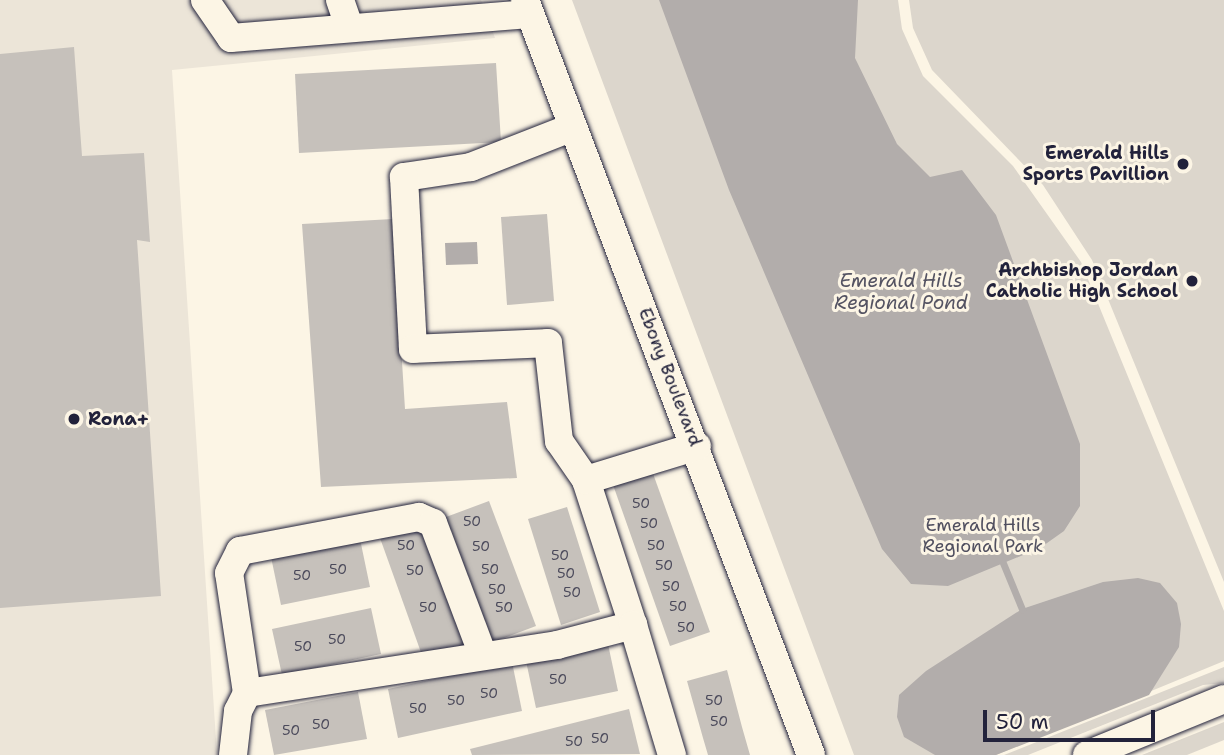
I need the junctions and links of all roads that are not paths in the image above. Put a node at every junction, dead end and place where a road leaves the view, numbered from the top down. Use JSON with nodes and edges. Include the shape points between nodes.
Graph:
{"nodes":[{"id":1,"x":205,"y":0,"type":"edge"},
{"id":2,"x":340,"y":0,"type":"edge"},
{"id":3,"x":527,"y":7,"type":"edge"},
{"id":4,"x":349,"y":26,"type":"junction"},
{"id":5,"x":573,"y":127,"type":"junction"},
{"id":6,"x":697,"y":446,"type":"junction"},
{"id":7,"x":586,"y":480,"type":"junction"},
{"id":8,"x":633,"y":625,"type":"junction"},
{"id":9,"x":482,"y":653,"type":"junction"},
{"id":10,"x":247,"y":693,"type":"junction"},
{"id":11,"x":1224,"y":699,"type":"edge"},
{"id":12,"x":233,"y":755,"type":"edge"},
{"id":13,"x":672,"y":755,"type":"edge"},
{"id":14,"x":811,"y":755,"type":"edge"},
{"id":15,"x":1087,"y":755,"type":"edge"}],
"edges":[{"from":1,"to":4,"type":"street","via":[[232,38]]},
{"from":2,"to":4,"type":"street"},
{"from":3,"to":4,"type":"street"},
{"from":3,"to":5,"type":"street","name":"Ebony Boulevard"},
{"from":5,"to":6,"type":"street","name":"Ebony Boulevard"},
{"from":5,"to":7,"type":"street","via":[[471,167],[404,177],[413,349],[548,343],[559,441]]},
{"from":6,"to":7,"type":"street"},
{"from":6,"to":14,"type":"street","name":"Ebony Boulevard"},
{"from":7,"to":8,"type":"street"},
{"from":8,"to":9,"type":"street","via":[[557,645]]},
{"from":8,"to":13,"type":"street"},
{"from":9,"to":10,"type":"street"},
{"from":9,"to":10,"type":"street","via":[[433,523],[419,517],[240,551],[229,573]]},
{"from":10,"to":12,"type":"street","via":[[238,711]]},
{"from":11,"to":15,"type":"street"}]}
